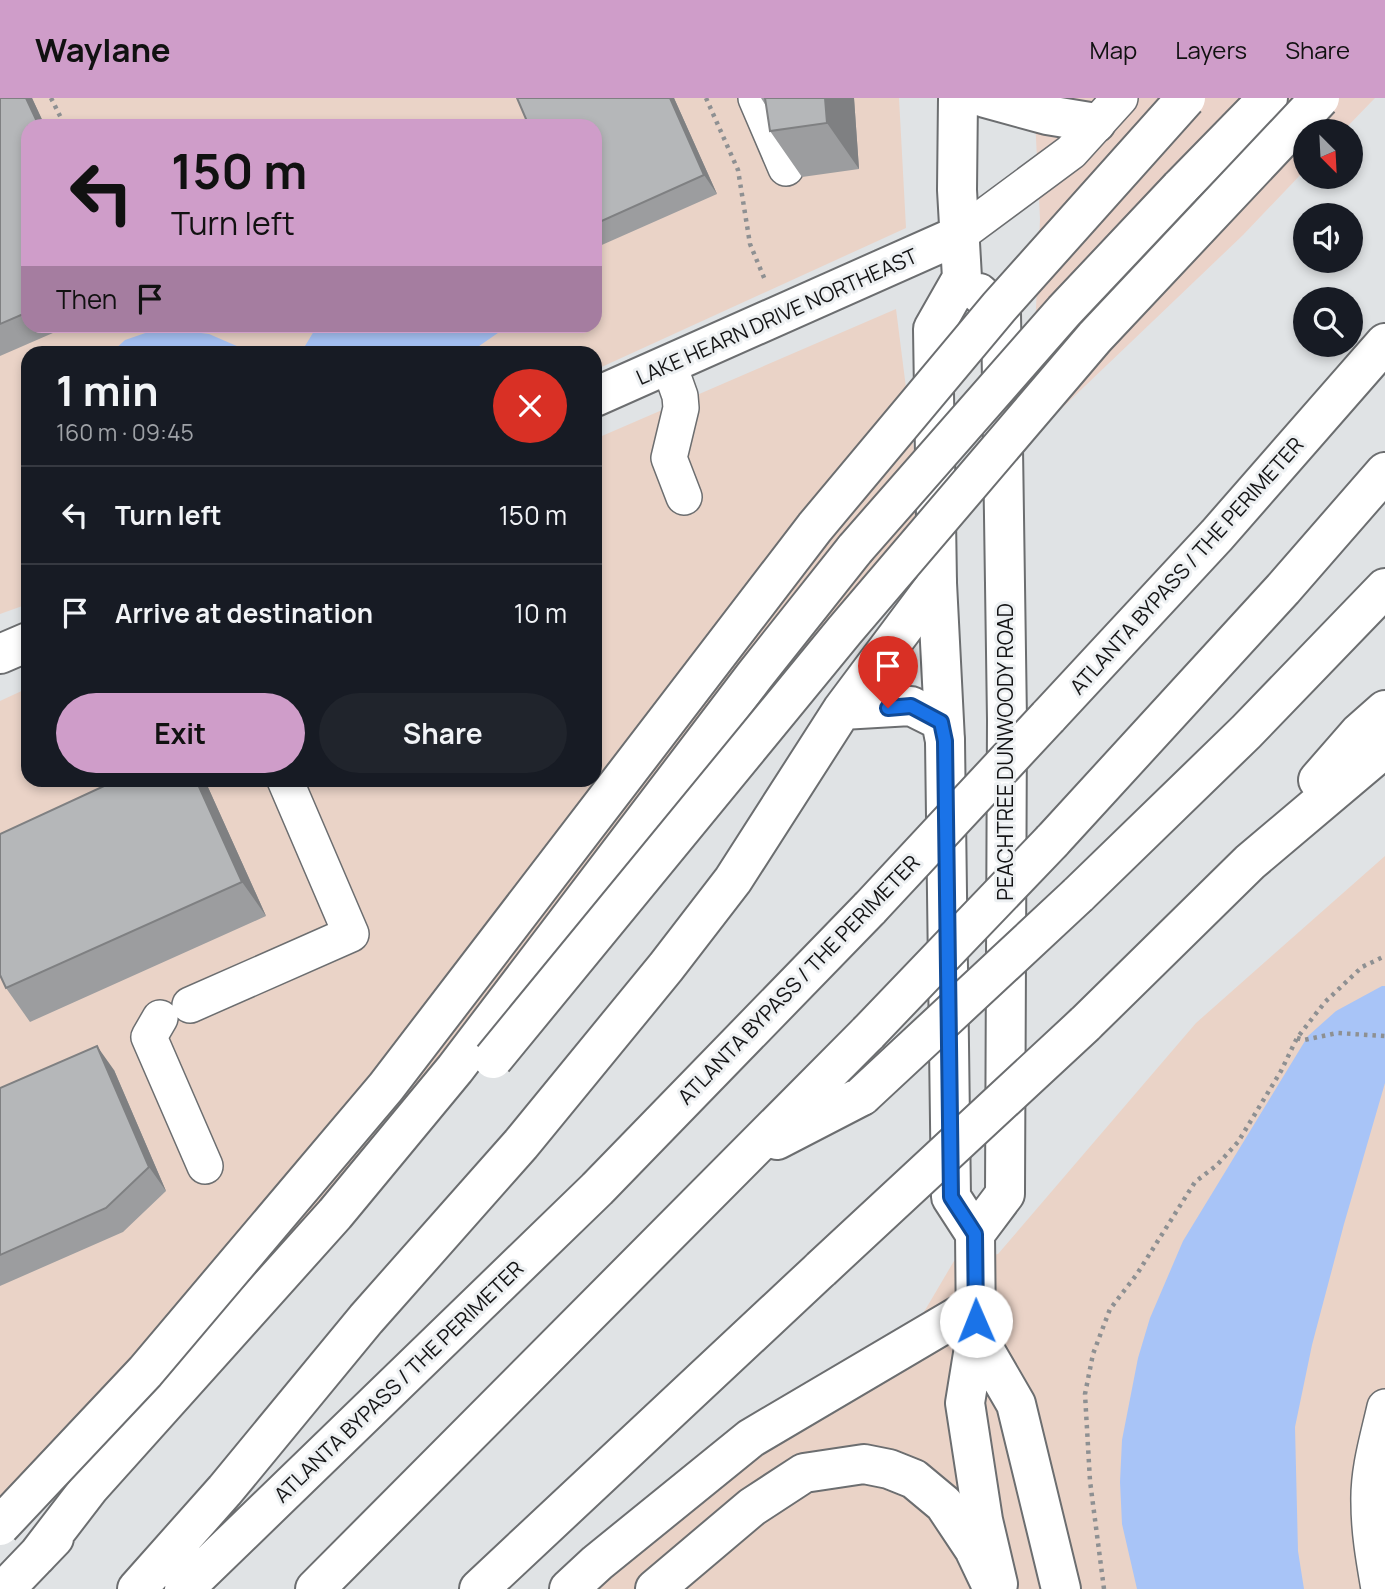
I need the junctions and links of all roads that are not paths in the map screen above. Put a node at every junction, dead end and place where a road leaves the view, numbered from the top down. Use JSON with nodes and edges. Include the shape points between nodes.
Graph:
{"nodes":[{"id":1,"x":756,"y":98,"type":"edge"},
{"id":2,"x":958,"y":98,"type":"edge"},
{"id":3,"x":985,"y":98,"type":"edge"},
{"id":4,"x":1186,"y":98,"type":"edge"},
{"id":5,"x":1268,"y":98,"type":"edge"},
{"id":6,"x":1320,"y":98,"type":"edge"},
{"id":7,"x":1114,"y":104,"type":"edge"},
{"id":8,"x":786,"y":168,"type":"edge"},
{"id":9,"x":959,"y":236,"type":"junction"},
{"id":10,"x":962,"y":278,"type":"junction"},
{"id":11,"x":1385,"y":343,"type":"edge"},
{"id":12,"x":669,"y":365,"type":"junction"},
{"id":13,"x":602,"y":394,"type":"edge"},
{"id":14,"x":1385,"y":472,"type":"edge"},
{"id":15,"x":684,"y":497,"type":"dead end"},
{"id":16,"x":937,"y":583,"type":"junction"},
{"id":17,"x":1385,"y":588,"type":"edge"},
{"id":18,"x":21,"y":645,"type":"edge"},
{"id":19,"x":0,"y":654,"type":"edge"},
{"id":20,"x":842,"y":710,"type":"junction"},
{"id":21,"x":1385,"y":710,"type":"edge"},
{"id":22,"x":945,"y":741,"type":"junction"},
{"id":23,"x":1385,"y":748,"type":"edge"},
{"id":24,"x":288,"y":787,"type":"edge"},
{"id":25,"x":1250,"y":862,"type":"junction"},
{"id":26,"x":744,"y":1157,"type":"junction"},
{"id":27,"x":205,"y":1166,"type":"dead end"},
{"id":28,"x":975,"y":1234,"type":"junction"},
{"id":29,"x":976,"y":1321,"type":"junction"},
{"id":30,"x":1385,"y":1406,"type":"edge"},
{"id":31,"x":0,"y":1525,"type":"edge"},
{"id":32,"x":37,"y":1556,"type":"junction"},
{"id":33,"x":5,"y":1589,"type":"edge"},
{"id":34,"x":137,"y":1589,"type":"edge"},
{"id":35,"x":184,"y":1589,"type":"edge"},
{"id":36,"x":315,"y":1589,"type":"edge"},
{"id":37,"x":479,"y":1589,"type":"edge"},
{"id":38,"x":569,"y":1589,"type":"edge"},
{"id":39,"x":655,"y":1589,"type":"edge"},
{"id":40,"x":993,"y":1589,"type":"edge"},
{"id":41,"x":999,"y":1589,"type":"edge"},
{"id":42,"x":1061,"y":1589,"type":"edge"},
{"id":43,"x":1379,"y":1589,"type":"edge"}],
"edges":[{"from":1,"to":8,"type":"street"},
{"from":2,"to":9,"type":"main road"},
{"from":3,"to":7,"type":"main road","via":[[1046,115]]},
{"from":4,"to":31,"type":"main road","bridge":true,"via":[[999,307],[815,527],[386,1087],[145,1372]]},
{"from":5,"to":32,"type":"main road","bridge":true,"via":[[1063,311],[855,549],[455,1069],[335,1214],[90,1487]]},
{"from":6,"to":32,"type":"main road","bridge":true,"via":[[1094,337],[369,1203]]},
{"from":7,"to":9,"type":"street","via":[[1071,152]]},
{"from":9,"to":10,"type":"main road"},
{"from":9,"to":12,"type":"main road","name":"LAKE HEARN DRIVE NORTHEAST"},
{"from":10,"to":16,"type":"main road","via":[[933,329]]},
{"from":10,"to":28,"type":"main road","name":"PEACHTREE DUNWOODY ROAD","via":[[1000,313],[1007,707],[1005,1194]]},
{"from":11,"to":35,"type":"main road","name":"ATLANTA BYPASS / THE PERIMETER","bridge":true,"via":[[1217,535],[870,908],[597,1189]]},
{"from":12,"to":13,"type":"main road","name":"LAKE HEARN DRIVE NORTHEAST"},
{"from":12,"to":15,"type":"street","via":[[681,408],[669,458]]},
{"from":14,"to":26,"type":"main road","bridge":true,"via":[[1052,842]]},
{"from":16,"to":20,"type":"main road"},
{"from":16,"to":22,"type":"main road"},
{"from":17,"to":26,"type":"main road","bridge":true,"via":[[1246,732],[862,1096]]},
{"from":18,"to":19,"type":"main road"},
{"from":20,"to":22,"type":"main road","via":[[911,706],[941,722]]},
{"from":20,"to":34,"type":"main road","via":[[733,880],[666,967],[521,1144]]},
{"from":21,"to":25,"type":"main road","via":[[1359,733]]},
{"from":22,"to":28,"type":"main road","via":[[951,1197]]},
{"from":23,"to":25,"type":"main road"},
{"from":24,"to":27,"type":"street","via":[[351,934],[167,1020]]},
{"from":25,"to":37,"type":"main road","bridge":true,"via":[[1085,1024]]},
{"from":26,"to":36,"type":"main road"},
{"from":28,"to":29,"type":"main road"},
{"from":29,"to":38,"type":"main road","via":[[751,1438]]},
{"from":29,"to":41,"type":"main road","via":[[965,1403]]},
{"from":29,"to":42,"type":"main road","via":[[1016,1404]]},
{"from":30,"to":43,"type":"street","via":[[1369,1500]]},
{"from":32,"to":33,"type":"main road"},
{"from":39,"to":40,"type":"main road","via":[[752,1507],[804,1473],[864,1464],[914,1479],[944,1504],[974,1549]]}]}
